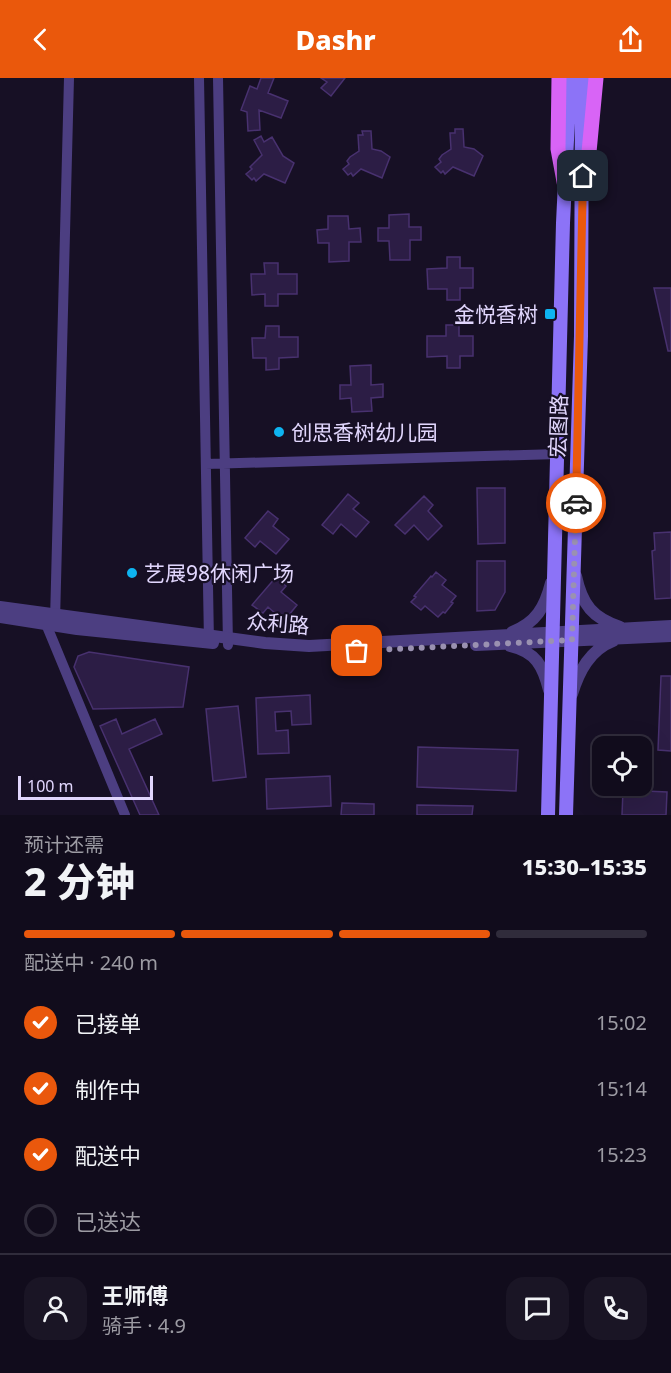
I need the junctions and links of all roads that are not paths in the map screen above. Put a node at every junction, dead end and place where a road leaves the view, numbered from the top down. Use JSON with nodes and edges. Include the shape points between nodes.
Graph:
{"nodes":[{"id":1,"x":69,"y":78,"type":"edge"},
{"id":2,"x":199,"y":78,"type":"edge"},
{"id":3,"x":218,"y":78,"type":"edge"},
{"id":4,"x":559,"y":78,"type":"edge"},
{"id":5,"x":570,"y":78,"type":"edge"},
{"id":6,"x":582,"y":78,"type":"edge"},
{"id":7,"x":596,"y":78,"type":"edge"},
{"id":8,"x":575,"y":113,"type":"junction"},
{"id":9,"x":583,"y":176,"type":"junction"},
{"id":10,"x":565,"y":187,"type":"junction"},
{"id":11,"x":558,"y":454,"type":"junction"},
{"id":12,"x":206,"y":464,"type":"junction"},
{"id":13,"x":225,"y":464,"type":"junction"},
{"id":14,"x":555,"y":567,"type":"junction"},
{"id":15,"x":574,"y":570,"type":"junction"},
{"id":16,"x":0,"y":607,"type":"edge"},
{"id":17,"x":0,"y":617,"type":"edge"},
{"id":18,"x":52,"y":622,"type":"junction"},
{"id":19,"x":671,"y":626,"type":"edge"},
{"id":20,"x":625,"y":633,"type":"junction"},
{"id":21,"x":572,"y":636,"type":"junction"},
{"id":22,"x":671,"y":636,"type":"edge"},
{"id":23,"x":553,"y":637,"type":"junction"},
{"id":24,"x":209,"y":639,"type":"junction"},
{"id":25,"x":501,"y":640,"type":"junction"},
{"id":26,"x":228,"y":641,"type":"junction"},
{"id":27,"x":552,"y":701,"type":"junction"},
{"id":28,"x":570,"y":701,"type":"junction"},
{"id":29,"x":124,"y":815,"type":"edge"},
{"id":30,"x":548,"y":815,"type":"edge"},
{"id":31,"x":566,"y":815,"type":"edge"}],
"edges":[{"from":1,"to":18,"type":"street"},
{"from":2,"to":12,"type":"street"},
{"from":3,"to":13,"type":"street"},
{"from":4,"to":10,"type":"main road","via":[[558,149]]},
{"from":5,"to":8,"type":"main road"},
{"from":6,"to":8,"type":"main road"},
{"from":7,"to":9,"type":"main road"},
{"from":8,"to":9,"type":"main road","name":"宏图路"},
{"from":8,"to":10,"type":"main road","name":"宏图路"},
{"from":9,"to":15,"type":"main road","name":"宏图路"},
{"from":10,"to":11,"type":"main road","name":"宏图路"},
{"from":11,"to":13,"type":"street"},
{"from":11,"to":14,"type":"main road","name":"宏图路"},
{"from":12,"to":13,"type":"street"},
{"from":12,"to":24,"type":"street"},
{"from":13,"to":26,"type":"street"},
{"from":14,"to":23,"type":"main road","name":"宏图路"},
{"from":14,"to":25,"type":"street","via":[[541,611],[523,628]]},
{"from":15,"to":20,"type":"street","via":[[589,610]]},
{"from":15,"to":21,"type":"main road","name":"宏图路"},
{"from":16,"to":18,"type":"street","name":"众利路"},
{"from":17,"to":18,"type":"street","name":"众利路"},
{"from":18,"to":24,"type":"street","name":"众利路"},
{"from":18,"to":29,"type":"street"},
{"from":19,"to":20,"type":"street"},
{"from":20,"to":21,"type":"street","name":"众利路"},
{"from":20,"to":22,"type":"street"},
{"from":20,"to":28,"type":"street","via":[[598,649],[586,663]]},
{"from":21,"to":23,"type":"street","name":"众利路"},
{"from":21,"to":28,"type":"main road","name":"宏图路"},
{"from":23,"to":25,"type":"street","name":"众利路"},
{"from":23,"to":27,"type":"main road","name":"宏图路"},
{"from":24,"to":26,"type":"street","name":"众利路"},
{"from":25,"to":26,"type":"street","name":"众利路","via":[[328,653]]},
{"from":25,"to":27,"type":"street","via":[[533,655],[547,680]]},
{"from":27,"to":30,"type":"main road","name":"宏图路"},
{"from":28,"to":31,"type":"main road","name":"宏图路"}]}
